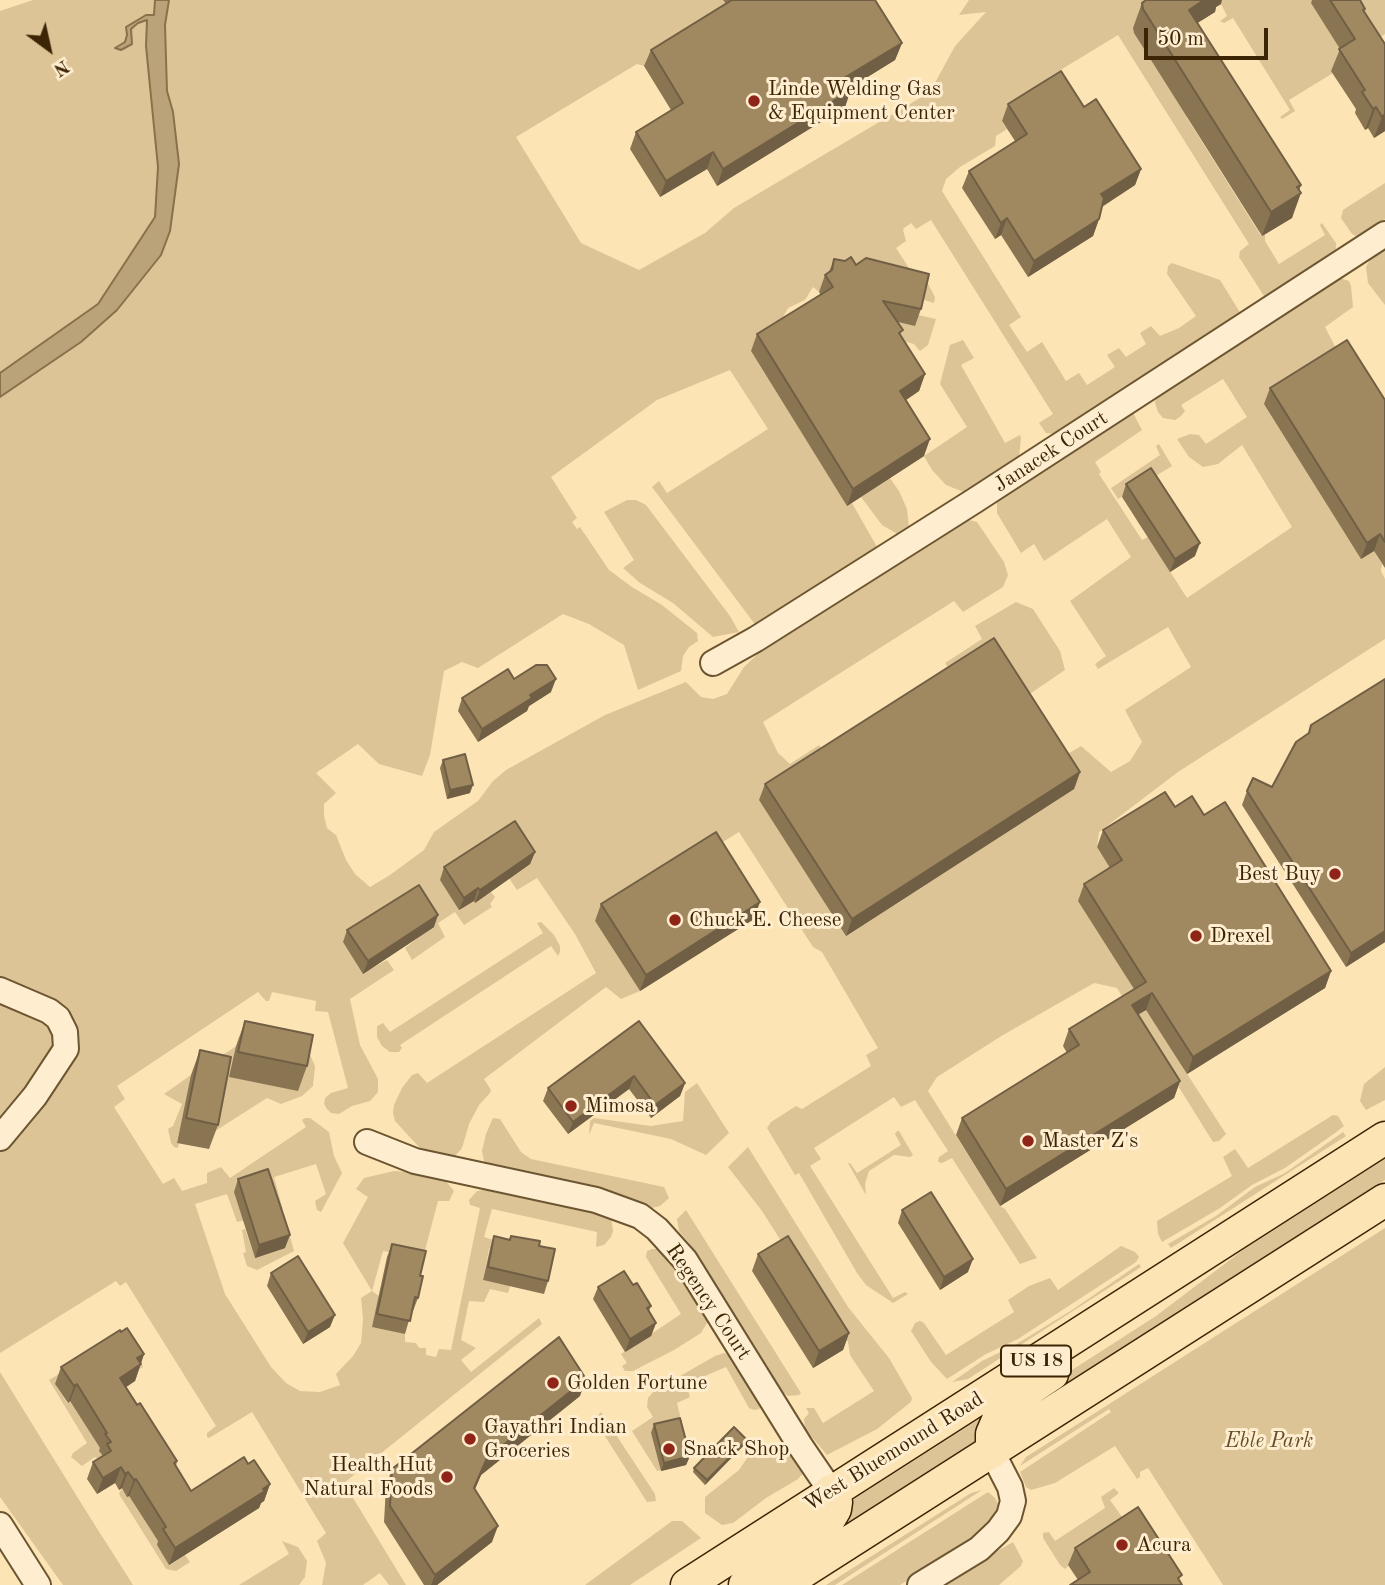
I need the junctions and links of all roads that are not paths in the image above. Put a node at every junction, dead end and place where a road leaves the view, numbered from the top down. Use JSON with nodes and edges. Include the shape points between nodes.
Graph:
{"nodes":[{"id":1,"x":1385,"y":234,"type":"edge"},
{"id":2,"x":713,"y":663,"type":"dead end"},
{"id":3,"x":0,"y":990,"type":"edge"},
{"id":4,"x":0,"y":1138,"type":"edge"},
{"id":5,"x":1385,"y":1138,"type":"edge"},
{"id":6,"x":367,"y":1142,"type":"dead end"},
{"id":7,"x":1385,"y":1200,"type":"edge"},
{"id":8,"x":1233,"y":1236,"type":"junction"},
{"id":9,"x":992,"y":1452,"type":"junction"},
{"id":10,"x":831,"y":1491,"type":"junction"},
{"id":11,"x":0,"y":1524,"type":"edge"},
{"id":12,"x":688,"y":1584,"type":"edge"},
{"id":13,"x":38,"y":1585,"type":"edge"},
{"id":14,"x":745,"y":1585,"type":"edge"},
{"id":15,"x":782,"y":1585,"type":"edge"},
{"id":16,"x":920,"y":1585,"type":"edge"}],
"edges":[{"from":1,"to":2,"type":"street","name":"Janacek Court","via":[[974,501]]},
{"from":3,"to":4,"type":"street","via":[[58,1018],[66,1049],[36,1096]]},
{"from":5,"to":8,"type":"main road","name":"West Bluemound Road","number":"US 18"},
{"from":6,"to":10,"type":"street","name":"Regency Court","via":[[415,1161],[596,1200],[640,1216],[685,1260]]},
{"from":7,"to":9,"type":"main road","number":"US 18"},
{"from":8,"to":9,"type":"main road","via":[[1152,1311],[1010,1406],[992,1434]]},
{"from":8,"to":10,"type":"main road","name":"West Bluemound Road","number":"US 18"},
{"from":9,"to":15,"type":"main road","number":"US 18"},
{"from":9,"to":16,"type":"street","via":[[1010,1487],[1009,1516],[979,1549]]},
{"from":10,"to":12,"type":"main road","name":"West Bluemound Road","number":"US 18"},
{"from":10,"to":14,"type":"main road","via":[[835,1509],[822,1531]]},
{"from":11,"to":13,"type":"street"}]}
